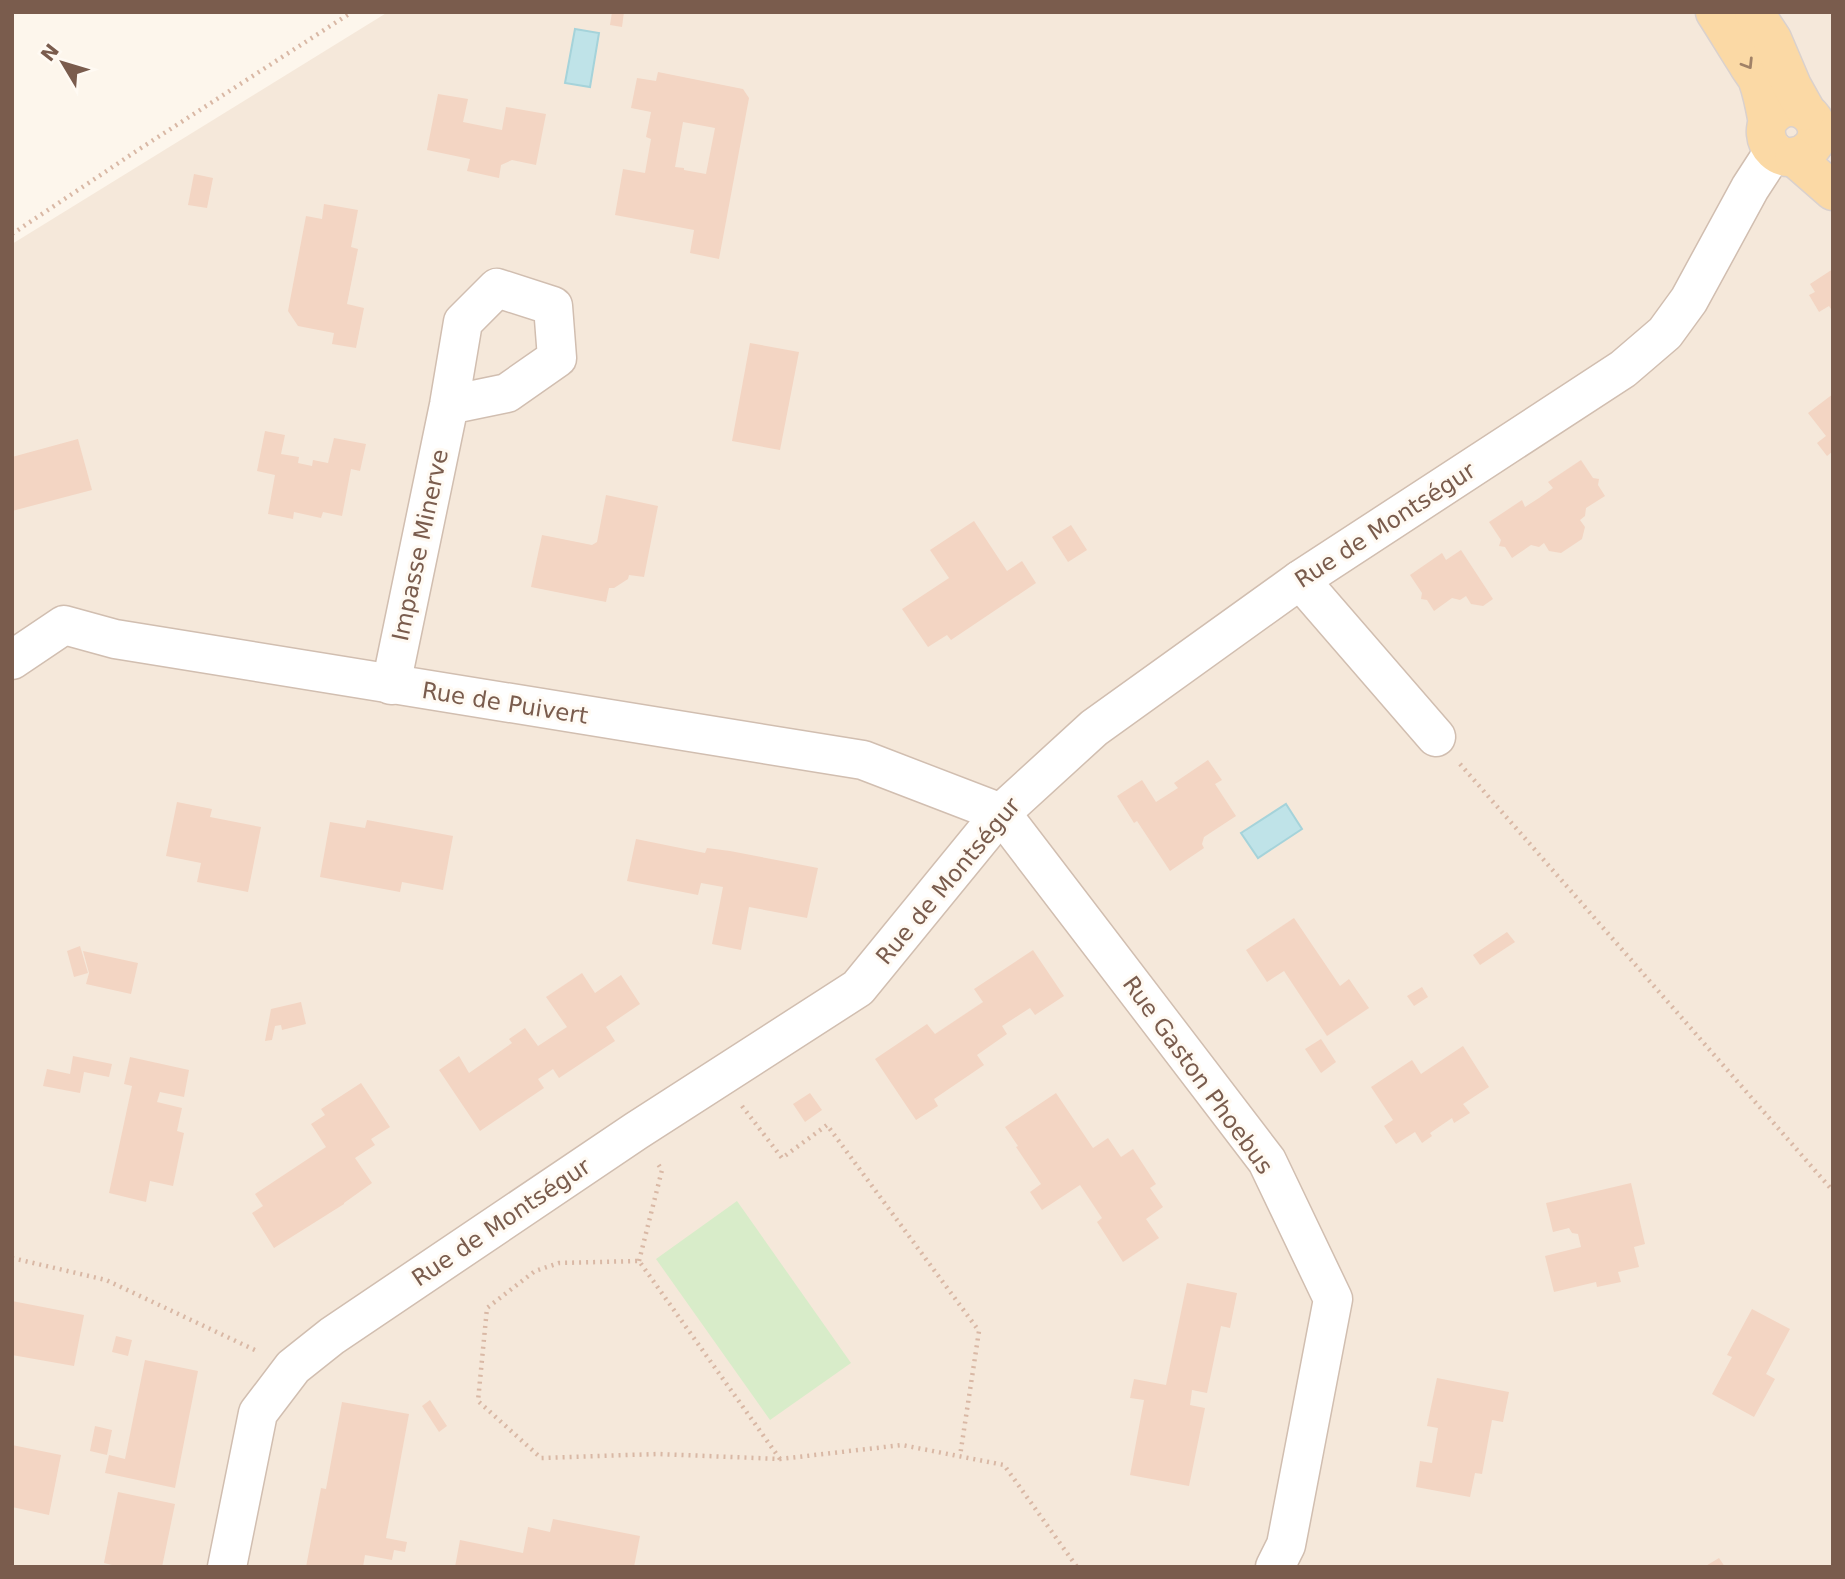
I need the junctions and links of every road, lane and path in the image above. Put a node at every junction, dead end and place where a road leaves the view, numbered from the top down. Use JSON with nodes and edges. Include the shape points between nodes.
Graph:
{"nodes":[{"id":1,"x":352,"y":12,"type":"edge"},
{"id":2,"x":1715,"y":12,"type":"edge"},
{"id":3,"x":1754,"y":12,"type":"edge"},
{"id":4,"x":1799,"y":137,"type":"edge"},
{"id":5,"x":1833,"y":191,"type":"edge"},
{"id":6,"x":12,"y":234,"type":"edge"},
{"id":7,"x":449,"y":405,"type":"dead end"},
{"id":8,"x":1300,"y":580,"type":"junction"},
{"id":9,"x":12,"y":660,"type":"edge"},
{"id":10,"x":391,"y":685,"type":"junction"},
{"id":11,"x":1436,"y":737,"type":"joint"},
{"id":12,"x":1001,"y":813,"type":"junction"},
{"id":13,"x":720,"y":1078,"type":"junction"},
{"id":14,"x":636,"y":1132,"type":"junction"},
{"id":15,"x":1833,"y":1191,"type":"edge"},
{"id":16,"x":12,"y":1258,"type":"edge"},
{"id":17,"x":639,"y":1261,"type":"junction"},
{"id":18,"x":293,"y":1367,"type":"junction"},
{"id":19,"x":960,"y":1456,"type":"junction"},
{"id":20,"x":780,"y":1459,"type":"junction"},
{"id":21,"x":227,"y":1567,"type":"edge"},
{"id":22,"x":1077,"y":1567,"type":"edge"},
{"id":23,"x":1275,"y":1567,"type":"edge"}],
"edges":[{"from":1,"to":6,"type":"path"},
{"from":2,"to":4,"type":"main road","one_way":true},
{"from":3,"to":4,"type":"main road","via":[[1772,39],[1792,86]]},
{"from":4,"to":5,"type":"main road"},
{"from":4,"to":8,"type":"street","name":"Rue de Montségur","via":[[1750,188],[1689,300],[1665,333],[1623,369]]},
{"from":7,"to":10,"type":"street","name":"Impasse Minerve"},
{"from":8,"to":11,"type":"street"},
{"from":8,"to":12,"type":"street","name":"Rue de Montségur","via":[[1094,729]]},
{"from":9,"to":10,"type":"street","name":"Rue de Puivert","via":[[64,625],[115,639]]},
{"from":10,"to":12,"type":"street","name":"Rue de Puivert","via":[[863,760]]},
{"from":11,"to":15,"type":"path"},
{"from":12,"to":13,"type":"street","name":"Rue de Montségur","via":[[858,988]]},
{"from":12,"to":23,"type":"street","name":"Rue Gaston Phoebus","via":[[1267,1161],[1333,1299],[1286,1545]]},
{"from":13,"to":14,"type":"street","name":"Rue de Montségur"},
{"from":13,"to":19,"type":"path","via":[[782,1158],[827,1125],[979,1331]]},
{"from":14,"to":17,"type":"path","via":[[662,1170]]},
{"from":14,"to":18,"type":"street","name":"Rue de Montségur","via":[[343,1328]]},
{"from":16,"to":18,"type":"path","via":[[106,1280]]},
{"from":17,"to":20,"type":"path"},
{"from":17,"to":20,"type":"path","via":[[559,1263],[535,1271],[487,1308],[478,1401],[541,1458],[659,1454]]},
{"from":18,"to":21,"type":"street","name":"Rue de Montségur","via":[[258,1413]]},
{"from":19,"to":20,"type":"path","via":[[902,1445]]},
{"from":19,"to":22,"type":"path","via":[[1004,1465]]}]}
